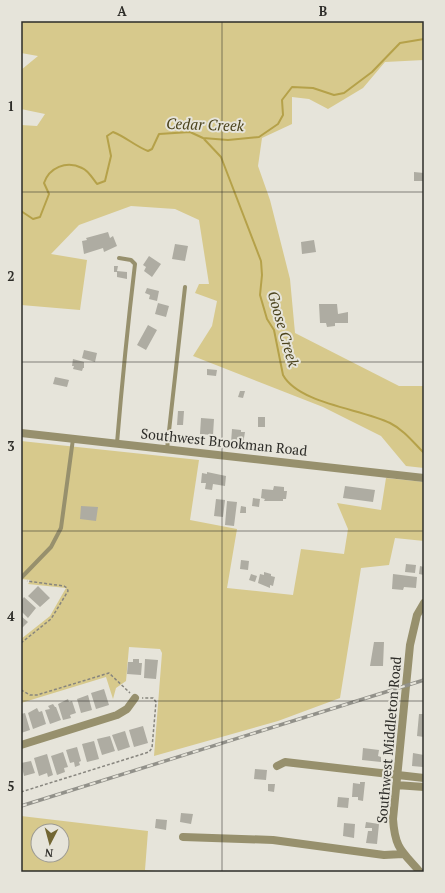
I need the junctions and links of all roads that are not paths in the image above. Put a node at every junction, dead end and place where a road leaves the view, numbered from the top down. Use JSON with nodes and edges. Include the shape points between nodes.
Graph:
{"nodes":[{"id":1,"x":119,"y":258,"type":"dead end"},
{"id":2,"x":184,"y":287,"type":"dead end"},
{"id":3,"x":21,"y":433,"type":"edge"},
{"id":4,"x":73,"y":439,"type":"junction"},
{"id":5,"x":117,"y":444,"type":"junction"},
{"id":6,"x":167,"y":449,"type":"junction"},
{"id":7,"x":424,"y":478,"type":"edge"},
{"id":8,"x":21,"y":579,"type":"edge"},
{"id":9,"x":424,"y":603,"type":"edge"},
{"id":10,"x":135,"y":698,"type":"road end"},
{"id":11,"x":21,"y":746,"type":"edge"},
{"id":12,"x":277,"y":766,"type":"dead end"},
{"id":13,"x":397,"y":776,"type":"junction"},
{"id":14,"x":424,"y":778,"type":"edge"},
{"id":15,"x":396,"y":784,"type":"junction"},
{"id":16,"x":424,"y":787,"type":"edge"},
{"id":17,"x":183,"y":837,"type":"dead end"},
{"id":18,"x":403,"y":854,"type":"junction"},
{"id":19,"x":421,"y":870,"type":"edge"}],
"edges":[{"from":1,"to":5,"type":"lane","via":[[131,260],[135,264]]},
{"from":2,"to":6,"type":"lane"},
{"from":3,"to":4,"type":"street","name":"Southwest Brookman Road"},
{"from":4,"to":5,"type":"street","name":"Southwest Brookman Road"},
{"from":4,"to":8,"type":"lane","via":[[61,528],[51,547]]},
{"from":5,"to":6,"type":"street","name":"Southwest Brookman Road"},
{"from":6,"to":7,"type":"street","name":"Southwest Brookman Road"},
{"from":9,"to":13,"type":"street","name":"Southwest Middleton Road","via":[[417,615],[410,645]]},
{"from":10,"to":11,"type":"street","via":[[127,709],[117,715]]},
{"from":12,"to":13,"type":"street","via":[[285,762]]},
{"from":13,"to":14,"type":"street"},
{"from":13,"to":15,"type":"street","name":"Southwest Middleton Road"},
{"from":15,"to":16,"type":"street"},
{"from":15,"to":18,"type":"street","name":"Southwest Middleton Road","via":[[394,832]]},
{"from":17,"to":18,"type":"street","via":[[274,840],[384,855]]},
{"from":18,"to":19,"type":"street","name":"Southwest Middleton Road"}]}
